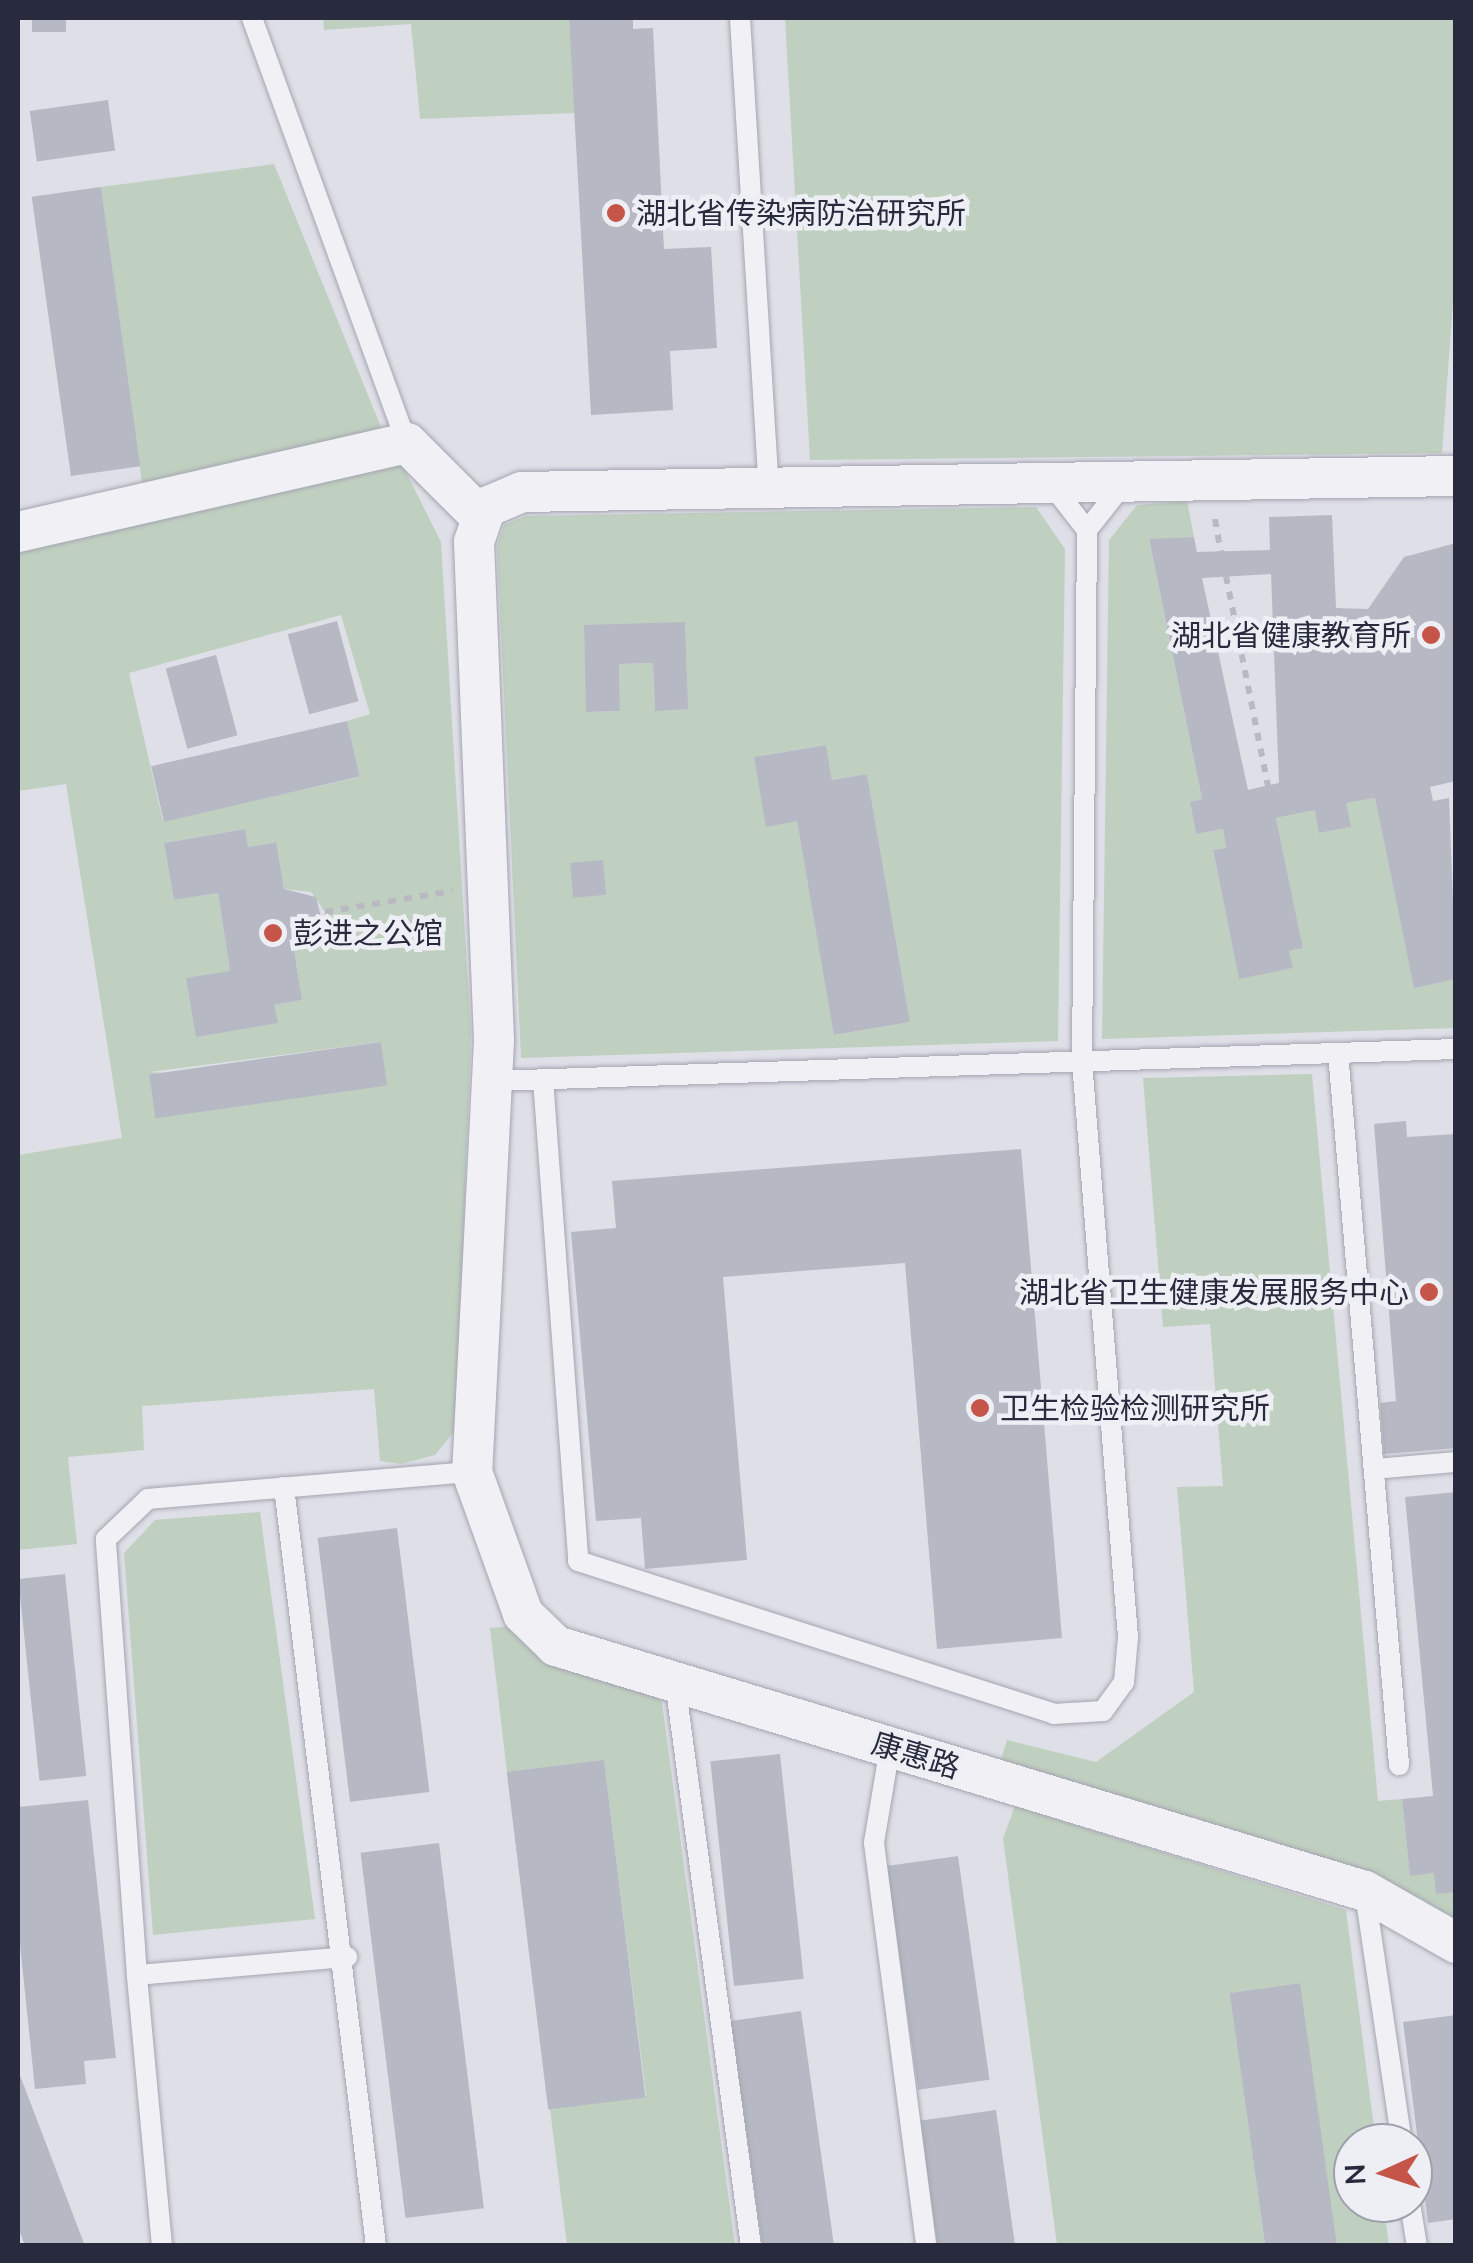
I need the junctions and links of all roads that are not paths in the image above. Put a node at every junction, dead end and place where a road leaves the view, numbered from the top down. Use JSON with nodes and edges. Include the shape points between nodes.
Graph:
{"nodes":[{"id":1,"x":252,"y":18,"type":"edge"},
{"id":2,"x":740,"y":18,"type":"edge"},
{"id":3,"x":407,"y":443,"type":"junction"},
{"id":4,"x":1456,"y":476,"type":"edge"},
{"id":5,"x":1125,"y":482,"type":"junction"},
{"id":6,"x":1050,"y":483,"type":"junction"},
{"id":7,"x":769,"y":488,"type":"junction"},
{"id":8,"x":480,"y":516,"type":"junction"},
{"id":9,"x":1087,"y":530,"type":"junction"},
{"id":10,"x":18,"y":532,"type":"edge"},
{"id":11,"x":1456,"y":1048,"type":"edge"},
{"id":12,"x":1338,"y":1052,"type":"junction"},
{"id":13,"x":1082,"y":1061,"type":"junction"},
{"id":14,"x":544,"y":1080,"type":"junction"},
{"id":15,"x":492,"y":1081,"type":"junction"},
{"id":16,"x":1456,"y":1462,"type":"edge"},
{"id":17,"x":1374,"y":1470,"type":"junction"},
{"id":18,"x":472,"y":1472,"type":"junction"},
{"id":19,"x":284,"y":1487,"type":"junction"},
{"id":20,"x":675,"y":1682,"type":"junction"},
{"id":21,"x":890,"y":1746,"type":"junction"},
{"id":22,"x":1399,"y":1766,"type":"dead end"},
{"id":23,"x":1364,"y":1891,"type":"junction"},
{"id":24,"x":1456,"y":1943,"type":"edge"},
{"id":25,"x":346,"y":1958,"type":"junction"},
{"id":26,"x":138,"y":1976,"type":"junction"},
{"id":27,"x":1399,"y":2123,"type":"edge"},
{"id":28,"x":162,"y":2246,"type":"edge"},
{"id":29,"x":376,"y":2246,"type":"edge"},
{"id":30,"x":751,"y":2246,"type":"edge"},
{"id":31,"x":926,"y":2246,"type":"edge"}],
"edges":[{"from":1,"to":3,"type":"lane"},
{"from":2,"to":7,"type":"lane"},
{"from":3,"to":8,"type":"street"},
{"from":3,"to":10,"type":"street"},
{"from":4,"to":5,"type":"street"},
{"from":5,"to":6,"type":"street"},
{"from":5,"to":9,"type":"lane"},
{"from":6,"to":7,"type":"street"},
{"from":6,"to":9,"type":"lane"},
{"from":7,"to":8,"type":"street","via":[[522,492],[494,499]]},
{"from":8,"to":15,"type":"street"},
{"from":9,"to":13,"type":"lane"},
{"from":11,"to":12,"type":"lane"},
{"from":12,"to":13,"type":"lane"},
{"from":12,"to":17,"type":"lane"},
{"from":13,"to":14,"type":"lane"},
{"from":13,"to":14,"type":"lane","via":[[1128,1649],[1117,1698],[1074,1717],[578,1562]]},
{"from":14,"to":15,"type":"lane"},
{"from":15,"to":18,"type":"street"},
{"from":16,"to":17,"type":"lane"},
{"from":17,"to":22,"type":"lane"},
{"from":18,"to":19,"type":"lane"},
{"from":18,"to":20,"type":"street","name":"康惠路","via":[[531,1626],[556,1646]]},
{"from":19,"to":25,"type":"lane"},
{"from":19,"to":26,"type":"lane","via":[[148,1499],[106,1539]]},
{"from":20,"to":21,"type":"street","name":"康惠路"},
{"from":20,"to":30,"type":"lane"},
{"from":21,"to":23,"type":"street","name":"康惠路"},
{"from":21,"to":31,"type":"lane","via":[[874,1843]]},
{"from":23,"to":24,"type":"street","name":"康惠路"},
{"from":23,"to":27,"type":"lane"},
{"from":25,"to":26,"type":"lane"},
{"from":25,"to":29,"type":"lane"},
{"from":26,"to":28,"type":"lane"}]}
